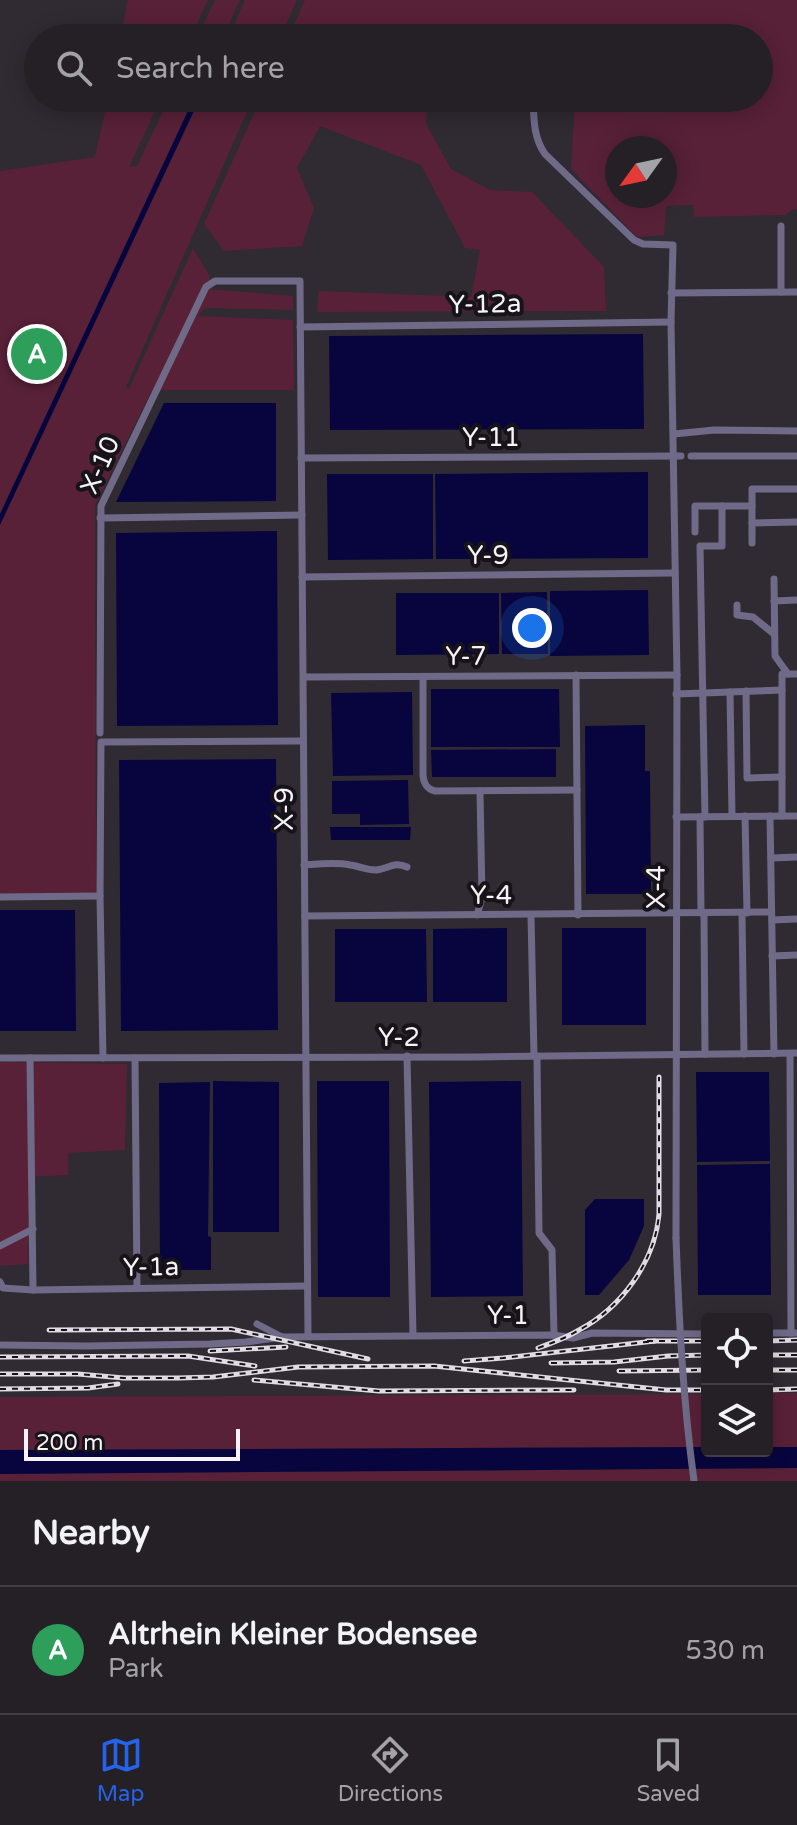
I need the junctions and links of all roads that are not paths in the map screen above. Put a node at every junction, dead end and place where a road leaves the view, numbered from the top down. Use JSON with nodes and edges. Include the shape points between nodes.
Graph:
{"nodes":[{"id":1,"x":534,"y":112,"type":"edge"},
{"id":2,"x":781,"y":226,"type":"dead end"},
{"id":3,"x":215,"y":281,"type":"joint"},
{"id":4,"x":781,"y":292,"type":"junction"},
{"id":5,"x":797,"y":292,"type":"edge"},
{"id":6,"x":671,"y":293,"type":"junction"},
{"id":7,"x":671,"y":322,"type":"junction"},
{"id":8,"x":300,"y":327,"type":"junction"},
{"id":9,"x":797,"y":431,"type":"edge"},
{"id":10,"x":674,"y":434,"type":"junction"},
{"id":11,"x":682,"y":456,"type":"junction"},
{"id":12,"x":797,"y":456,"type":"edge"},
{"id":13,"x":301,"y":458,"type":"junction"},
{"id":14,"x":797,"y":489,"type":"edge"},
{"id":15,"x":722,"y":506,"type":"junction"},
{"id":16,"x":752,"y":506,"type":"junction"},
{"id":17,"x":302,"y":515,"type":"junction"},
{"id":18,"x":100,"y":518,"type":"junction"},
{"id":19,"x":797,"y":522,"type":"edge"},
{"id":20,"x":752,"y":523,"type":"junction"},
{"id":21,"x":695,"y":532,"type":"dead end"},
{"id":22,"x":752,"y":543,"type":"dead end"},
{"id":23,"x":675,"y":573,"type":"junction"},
{"id":24,"x":302,"y":577,"type":"junction"},
{"id":25,"x":774,"y":579,"type":"dead end"},
{"id":26,"x":797,"y":600,"type":"edge"},
{"id":27,"x":774,"y":601,"type":"junction"},
{"id":28,"x":737,"y":605,"type":"dead end"},
{"id":29,"x":774,"y":634,"type":"junction"},
{"id":30,"x":789,"y":674,"type":"edge"},
{"id":31,"x":576,"y":675,"type":"junction"},
{"id":32,"x":677,"y":675,"type":"junction"},
{"id":33,"x":304,"y":677,"type":"junction"},
{"id":34,"x":423,"y":677,"type":"junction"},
{"id":35,"x":782,"y":690,"type":"junction"},
{"id":36,"x":746,"y":691,"type":"junction"},
{"id":37,"x":730,"y":692,"type":"junction"},
{"id":38,"x":703,"y":693,"type":"junction"},
{"id":39,"x":676,"y":694,"type":"junction"},
{"id":40,"x":100,"y":738,"type":"junction"},
{"id":41,"x":303,"y":741,"type":"junction"},
{"id":42,"x":782,"y":777,"type":"junction"},
{"id":43,"x":577,"y":790,"type":"junction"},
{"id":44,"x":480,"y":791,"type":"junction"},
{"id":45,"x":732,"y":816,"type":"junction"},
{"id":46,"x":745,"y":816,"type":"junction"},
{"id":47,"x":770,"y":816,"type":"junction"},
{"id":48,"x":782,"y":816,"type":"junction"},
{"id":49,"x":797,"y":816,"type":"edge"},
{"id":50,"x":676,"y":817,"type":"junction"},
{"id":51,"x":702,"y":817,"type":"junction"},
{"id":52,"x":797,"y":857,"type":"edge"},
{"id":53,"x":771,"y":858,"type":"junction"},
{"id":54,"x":304,"y":865,"type":"junction"},
{"id":55,"x":407,"y":867,"type":"dead end"},
{"id":56,"x":100,"y":896,"type":"junction"},
{"id":57,"x":0,"y":897,"type":"edge"},
{"id":58,"x":703,"y":913,"type":"junction"},
{"id":59,"x":744,"y":913,"type":"junction"},
{"id":60,"x":677,"y":914,"type":"junction"},
{"id":61,"x":477,"y":915,"type":"junction"},
{"id":62,"x":531,"y":915,"type":"junction"},
{"id":63,"x":578,"y":915,"type":"junction"},
{"id":64,"x":305,"y":916,"type":"junction"},
{"id":65,"x":772,"y":916,"type":"junction"},
{"id":66,"x":797,"y":919,"type":"edge"},
{"id":67,"x":797,"y":955,"type":"edge"},
{"id":68,"x":772,"y":956,"type":"junction"},
{"id":69,"x":676,"y":1054,"type":"junction"},
{"id":70,"x":705,"y":1054,"type":"junction"},
{"id":71,"x":744,"y":1054,"type":"junction"},
{"id":72,"x":774,"y":1054,"type":"junction"},
{"id":73,"x":793,"y":1054,"type":"edge"},
{"id":74,"x":407,"y":1056,"type":"junction"},
{"id":75,"x":536,"y":1056,"type":"junction"},
{"id":76,"x":305,"y":1057,"type":"junction"},
{"id":77,"x":0,"y":1058,"type":"edge"},
{"id":78,"x":30,"y":1058,"type":"junction"},
{"id":79,"x":103,"y":1058,"type":"junction"},
{"id":80,"x":135,"y":1058,"type":"junction"},
{"id":81,"x":793,"y":1137,"type":"edge"},
{"id":82,"x":33,"y":1229,"type":"junction"},
{"id":83,"x":794,"y":1244,"type":"edge"},
{"id":84,"x":0,"y":1246,"type":"edge"},
{"id":85,"x":0,"y":1282,"type":"edge"},
{"id":86,"x":307,"y":1286,"type":"junction"},
{"id":87,"x":137,"y":1287,"type":"junction"},
{"id":88,"x":33,"y":1290,"type":"junction"},
{"id":89,"x":257,"y":1324,"type":"dead end"},
{"id":90,"x":773,"y":1333,"type":"edge"},
{"id":91,"x":794,"y":1333,"type":"edge"},
{"id":92,"x":701,"y":1334,"type":"edge"},
{"id":93,"x":413,"y":1335,"type":"junction"},
{"id":94,"x":554,"y":1335,"type":"junction"},
{"id":95,"x":308,"y":1336,"type":"junction"},
{"id":96,"x":282,"y":1337,"type":"junction"},
{"id":97,"x":0,"y":1345,"type":"edge"},
{"id":98,"x":694,"y":1481,"type":"edge"}],
"edges":[{"from":1,"to":6,"type":"street","name":"X-4","via":[[545,154],[634,240],[673,245]]},
{"from":2,"to":4,"type":"street"},
{"from":3,"to":8,"type":"street","name":"X-9","via":[[300,281]]},
{"from":3,"to":18,"type":"street","name":"X-10","via":[[206,287],[101,506]]},
{"from":4,"to":5,"type":"street"},
{"from":4,"to":6,"type":"street"},
{"from":6,"to":7,"type":"street","name":"X-4"},
{"from":7,"to":8,"type":"street","name":"Y-12a"},
{"from":7,"to":10,"type":"street","name":"X-4"},
{"from":8,"to":13,"type":"street","name":"X-9"},
{"from":9,"to":10,"type":"street"},
{"from":10,"to":11,"type":"street","name":"X-4"},
{"from":11,"to":12,"type":"street","name":"Y-11"},
{"from":11,"to":13,"type":"street","name":"Y-11"},
{"from":11,"to":23,"type":"street","name":"X-4"},
{"from":13,"to":17,"type":"street","name":"X-9"},
{"from":14,"to":16,"type":"street","via":[[752,489]]},
{"from":15,"to":16,"type":"street"},
{"from":15,"to":21,"type":"street","via":[[695,506]]},
{"from":15,"to":38,"type":"street","via":[[722,546],[700,546]]},
{"from":16,"to":20,"type":"street"},
{"from":17,"to":18,"type":"street"},
{"from":17,"to":24,"type":"street","name":"X-9"},
{"from":18,"to":40,"type":"street","name":"X-10"},
{"from":19,"to":20,"type":"street"},
{"from":20,"to":22,"type":"street"},
{"from":23,"to":24,"type":"street","name":"Y-9"},
{"from":23,"to":32,"type":"street","name":"X-4"},
{"from":24,"to":33,"type":"street","name":"X-9"},
{"from":25,"to":27,"type":"street"},
{"from":26,"to":27,"type":"street"},
{"from":27,"to":29,"type":"street"},
{"from":28,"to":29,"type":"street","via":[[737,615],[753,617]]},
{"from":29,"to":30,"type":"street","via":[[775,656]]},
{"from":30,"to":35,"type":"street"},
{"from":31,"to":32,"type":"street","name":"Y-7"},
{"from":31,"to":34,"type":"street","name":"Y-7"},
{"from":31,"to":43,"type":"street"},
{"from":32,"to":39,"type":"street","name":"X-4"},
{"from":33,"to":34,"type":"street","name":"Y-7"},
{"from":33,"to":41,"type":"street","name":"X-9"},
{"from":34,"to":44,"type":"street","via":[[425,785],[435,791]]},
{"from":35,"to":36,"type":"street"},
{"from":35,"to":42,"type":"street"},
{"from":36,"to":37,"type":"street"},
{"from":36,"to":42,"type":"street","via":[[747,778]]},
{"from":37,"to":38,"type":"street"},
{"from":37,"to":45,"type":"street"},
{"from":38,"to":39,"type":"street"},
{"from":38,"to":51,"type":"street"},
{"from":39,"to":50,"type":"street","name":"X-4"},
{"from":40,"to":41,"type":"street"},
{"from":40,"to":56,"type":"street","name":"X-10"},
{"from":41,"to":54,"type":"street","name":"X-9"},
{"from":42,"to":48,"type":"street"},
{"from":43,"to":44,"type":"street"},
{"from":43,"to":63,"type":"street"},
{"from":44,"to":61,"type":"street","via":[[482,898]]},
{"from":45,"to":46,"type":"street"},
{"from":45,"to":51,"type":"street"},
{"from":46,"to":47,"type":"street"},
{"from":46,"to":59,"type":"street"},
{"from":47,"to":48,"type":"street"},
{"from":47,"to":53,"type":"street"},
{"from":48,"to":49,"type":"street"},
{"from":50,"to":51,"type":"street"},
{"from":50,"to":60,"type":"street","name":"X-4"},
{"from":51,"to":58,"type":"street"},
{"from":52,"to":53,"type":"street"},
{"from":53,"to":65,"type":"street"},
{"from":54,"to":55,"type":"street"},
{"from":54,"to":64,"type":"street","name":"X-9"},
{"from":56,"to":57,"type":"street"},
{"from":56,"to":79,"type":"street","name":"X-10"},
{"from":58,"to":59,"type":"street","name":"Y-4"},
{"from":58,"to":60,"type":"street","name":"Y-4"},
{"from":58,"to":70,"type":"street"},
{"from":59,"to":65,"type":"street","name":"Y-4"},
{"from":59,"to":71,"type":"street"},
{"from":60,"to":63,"type":"street","name":"Y-4"},
{"from":60,"to":69,"type":"street","name":"X-4"},
{"from":61,"to":62,"type":"street","name":"Y-4"},
{"from":61,"to":64,"type":"street","name":"Y-4"},
{"from":62,"to":63,"type":"street","name":"Y-4"},
{"from":62,"to":75,"type":"street"},
{"from":64,"to":76,"type":"street","name":"X-9"},
{"from":65,"to":66,"type":"street","name":"Y-4"},
{"from":65,"to":68,"type":"street"},
{"from":67,"to":68,"type":"street"},
{"from":68,"to":72,"type":"street"},
{"from":69,"to":70,"type":"street","name":"Y-2"},
{"from":69,"to":75,"type":"street","name":"Y-2"},
{"from":69,"to":98,"type":"street","name":"X-4","bridge":true,"via":[[679,1328]]},
{"from":70,"to":71,"type":"street","name":"Y-2"},
{"from":71,"to":72,"type":"street","name":"Y-2"},
{"from":72,"to":73,"type":"street","name":"Y-2"},
{"from":73,"to":81,"type":"street"},
{"from":74,"to":75,"type":"street","name":"Y-2"},
{"from":74,"to":76,"type":"street","name":"Y-2"},
{"from":74,"to":93,"type":"street"},
{"from":75,"to":94,"type":"street","via":[[539,1233],[552,1250]]},
{"from":76,"to":80,"type":"street","name":"Y-2"},
{"from":76,"to":86,"type":"street","name":"X-9"},
{"from":77,"to":78,"type":"street","name":"Y-2"},
{"from":78,"to":79,"type":"street","name":"Y-2"},
{"from":78,"to":82,"type":"street"},
{"from":79,"to":80,"type":"street","name":"Y-2"},
{"from":80,"to":87,"type":"street"},
{"from":81,"to":83,"type":"street"},
{"from":82,"to":84,"type":"street"},
{"from":82,"to":88,"type":"street"},
{"from":83,"to":91,"type":"street"},
{"from":85,"to":88,"type":"street","name":"Y-1a","via":[[3,1288]]},
{"from":86,"to":87,"type":"street","name":"Y-1a"},
{"from":86,"to":95,"type":"street","name":"X-9"},
{"from":87,"to":88,"type":"street","name":"Y-1a"},
{"from":89,"to":96,"type":"street"},
{"from":90,"to":91,"type":"street"},
{"from":92,"to":94,"type":"street","name":"Y-1"},
{"from":93,"to":94,"type":"street","name":"Y-1"},
{"from":93,"to":95,"type":"street","name":"Y-1"},
{"from":95,"to":96,"type":"street","name":"Y-1"},
{"from":96,"to":97,"type":"street","name":"Y-1","via":[[210,1344]]}]}
